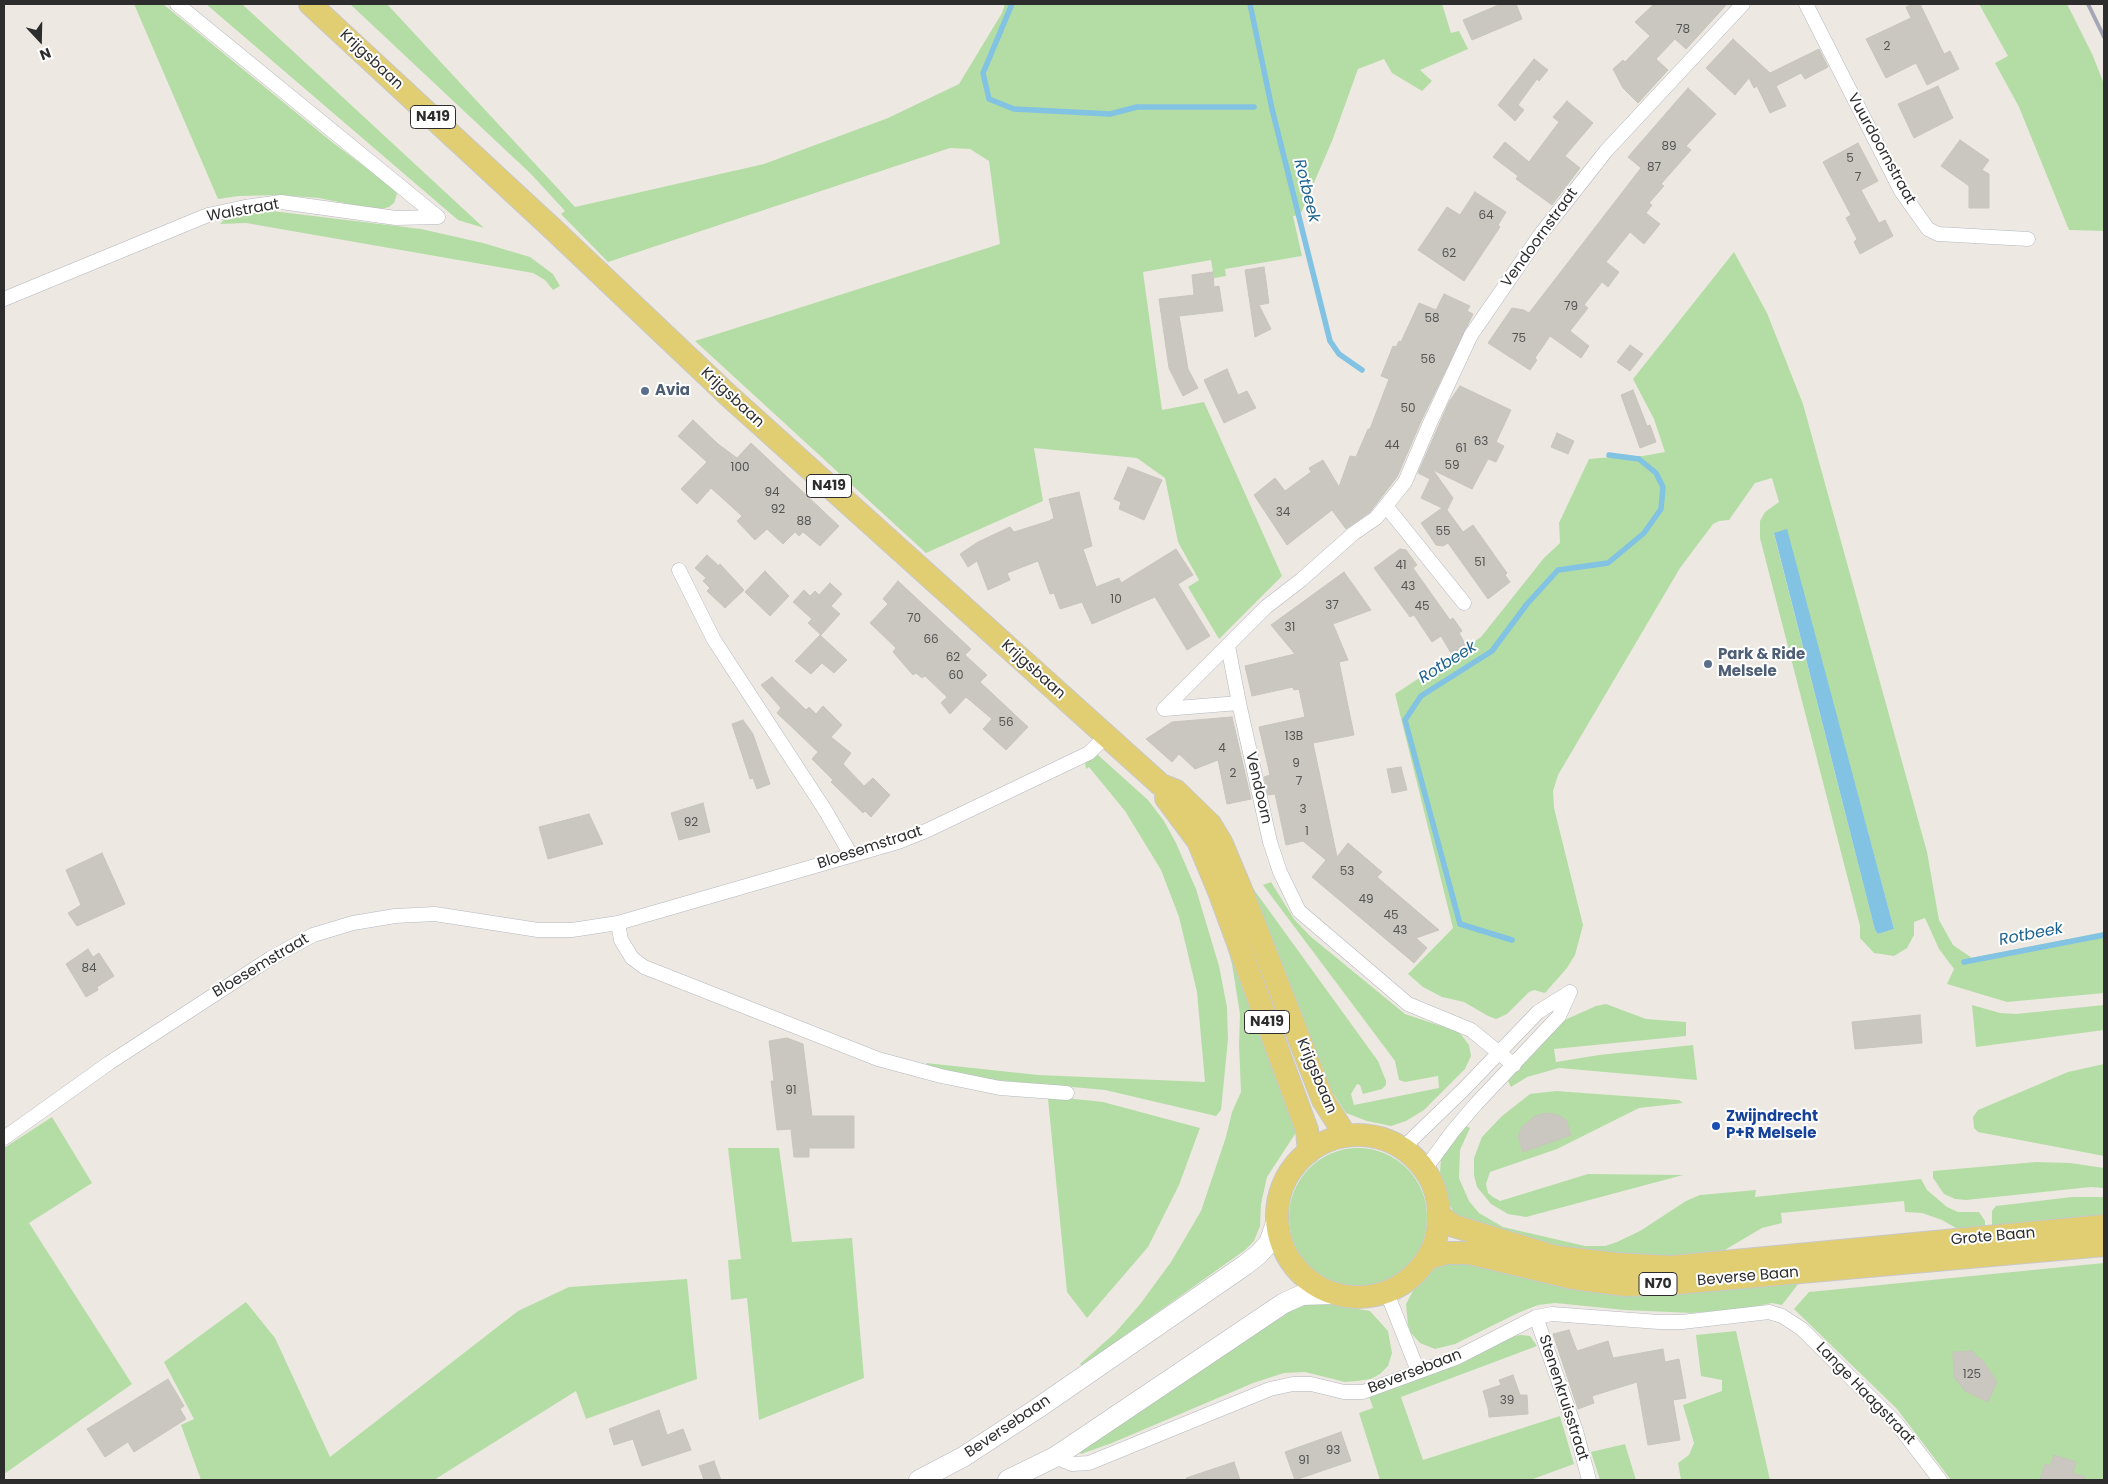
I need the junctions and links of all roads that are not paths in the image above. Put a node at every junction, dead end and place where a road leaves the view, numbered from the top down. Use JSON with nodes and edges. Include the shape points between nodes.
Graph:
{"nodes":[{"id":1,"x":177,"y":4,"type":"edge"},
{"id":2,"x":310,"y":4,"type":"edge"},
{"id":3,"x":1743,"y":4,"type":"edge"},
{"id":4,"x":1806,"y":4,"type":"edge"},
{"id":5,"x":2028,"y":239,"type":"dead end"},
{"id":6,"x":4,"y":299,"type":"edge"},
{"id":7,"x":1386,"y":506,"type":"junction"},
{"id":8,"x":679,"y":570,"type":"dead end"},
{"id":9,"x":1464,"y":603,"type":"dead end"},
{"id":10,"x":1228,"y":646,"type":"junction"},
{"id":11,"x":1239,"y":703,"type":"junction"},
{"id":12,"x":1106,"y":736,"type":"junction"},
{"id":13,"x":1161,"y":785,"type":"junction"},
{"id":14,"x":851,"y":856,"type":"junction"},
{"id":15,"x":618,"y":922,"type":"junction"},
{"id":16,"x":1499,"y":1052,"type":"junction"},
{"id":17,"x":1514,"y":1065,"type":"junction"},
{"id":18,"x":1067,"y":1093,"type":"dead end"},
{"id":19,"x":1346,"y":1136,"type":"junction"},
{"id":20,"x":4,"y":1138,"type":"edge"},
{"id":21,"x":1403,"y":1148,"type":"junction"},
{"id":22,"x":1309,"y":1152,"type":"junction"},
{"id":23,"x":1425,"y":1169,"type":"junction"},
{"id":24,"x":1440,"y":1216,"type":"junction"},
{"id":25,"x":1277,"y":1220,"type":"junction"},
{"id":26,"x":2104,"y":1226,"type":"edge"},
{"id":27,"x":2104,"y":1244,"type":"edge"},
{"id":28,"x":1887,"y":1256,"type":"junction"},
{"id":29,"x":1429,"y":1258,"type":"junction"},
{"id":30,"x":1387,"y":1293,"type":"junction"},
{"id":31,"x":1333,"y":1294,"type":"junction"},
{"id":32,"x":1782,"y":1316,"type":"joint"},
{"id":33,"x":1536,"y":1317,"type":"junction"},
{"id":34,"x":1418,"y":1371,"type":"junction"},
{"id":35,"x":1055,"y":1457,"type":"junction"},
{"id":36,"x":919,"y":1480,"type":"edge"},
{"id":37,"x":1008,"y":1480,"type":"edge"},
{"id":38,"x":1589,"y":1480,"type":"edge"},
{"id":39,"x":1940,"y":1480,"type":"edge"}],
"edges":[{"from":1,"to":6,"type":"street","name":"Walstraat","via":[[438,217],[396,218],[282,202],[245,207],[208,215]]},
{"from":2,"to":12,"type":"main road","name":"Krijgsbaan","number":"N419","via":[[729,396]]},
{"from":3,"to":7,"type":"street","name":"Vendoornstraat","via":[[1606,151],[1540,235],[1472,335],[1405,482]]},
{"from":4,"to":5,"type":"street","name":"Vuurdoornstraat","via":[[1902,191],[1928,229],[1938,234]]},
{"from":7,"to":9,"type":"street"},
{"from":7,"to":10,"type":"street","name":"Vendoornstraat","via":[[1376,518],[1266,607]]},
{"from":8,"to":14,"type":"street","via":[[714,640],[825,810]]},
{"from":10,"to":11,"type":"street","name":"Vendoorn"},
{"from":10,"to":11,"type":"street","via":[[1164,709]]},
{"from":11,"to":16,"type":"street","name":"Vendoorn","via":[[1270,842],[1280,872],[1300,911],[1408,1004],[1471,1030]]},
{"from":12,"to":13,"type":"main road","name":"Krijgsbaan","number":"N419"},
{"from":12,"to":14,"type":"street","name":"Bloesemstraat","via":[[1089,753],[928,830]]},
{"from":13,"to":19,"type":"main road","name":"Krijgsbaan","number":"N419","via":[[1176,791],[1210,824],[1221,842],[1323,1100]]},
{"from":13,"to":22,"type":"main road","name":"Krijgsbaan","number":"N419","via":[[1168,802],[1198,841],[1220,894],[1307,1130]]},
{"from":14,"to":15,"type":"street","name":"Bloesemstraat"},
{"from":15,"to":18,"type":"street","via":[[621,940],[632,958],[644,967],[878,1059],[1000,1088]]},
{"from":15,"to":20,"type":"street","name":"Bloesemstraat","via":[[572,930],[538,930],[435,914],[353,923],[313,935],[271,958],[109,1062]]},
{"from":16,"to":17,"type":"street"},
{"from":16,"to":17,"type":"street","via":[[1538,1012],[1570,992],[1559,1016]]},
{"from":16,"to":21,"type":"street"},
{"from":17,"to":23,"type":"street","via":[[1453,1131]]},
{"from":19,"to":21,"type":"main road","via":[[1366,1136]]},
{"from":19,"to":22,"type":"main road"},
{"from":21,"to":23,"type":"main road"},
{"from":22,"to":25,"type":"main road","via":[[1287,1179],[1280,1194]]},
{"from":23,"to":24,"type":"main road","via":[[1436,1192]]},
{"from":24,"to":28,"type":"main road","name":"Beverse Baan","number":"N70","via":[[1454,1226],[1556,1257],[1616,1264],[1671,1267]]},
{"from":24,"to":29,"type":"main road","via":[[1437,1238]]},
{"from":25,"to":31,"type":"main road","via":[[1282,1244],[1293,1266],[1311,1283]]},
{"from":25,"to":36,"type":"main road","name":"Beversebaan","via":[[1268,1244],[1246,1265],[1030,1414],[963,1457]]},
{"from":26,"to":28,"type":"main road","name":"Grote Baan","number":"N70"},
{"from":27,"to":28,"type":"main road","name":"Grote Baan","number":"N70"},
{"from":28,"to":29,"type":"main road","name":"Beverse Baan","number":"N70","via":[[1677,1283],[1626,1285],[1573,1278],[1457,1252]]},
{"from":29,"to":30,"type":"main road","via":[[1411,1279]]},
{"from":30,"to":31,"type":"main road","via":[[1360,1298]]},
{"from":30,"to":34,"type":"street"},
{"from":31,"to":35,"type":"main road","via":[[1302,1295],[1284,1303]]},
{"from":32,"to":33,"type":"street","name":"Beversebaan","via":[[1769,1312],[1682,1322],[1552,1314]]},
{"from":32,"to":39,"type":"street","name":"Lange Haagstraat","via":[[1802,1329],[1897,1424]]},
{"from":33,"to":34,"type":"street","name":"Beversebaan","via":[[1456,1358]]},
{"from":33,"to":38,"type":"street","name":"Stenenkruisstraat","via":[[1576,1431]]},
{"from":34,"to":35,"type":"street","name":"Beversebaan","via":[[1363,1392],[1344,1392],[1311,1384],[1270,1389],[1089,1462],[1072,1464]]},
{"from":35,"to":37,"type":"main road"}]}
